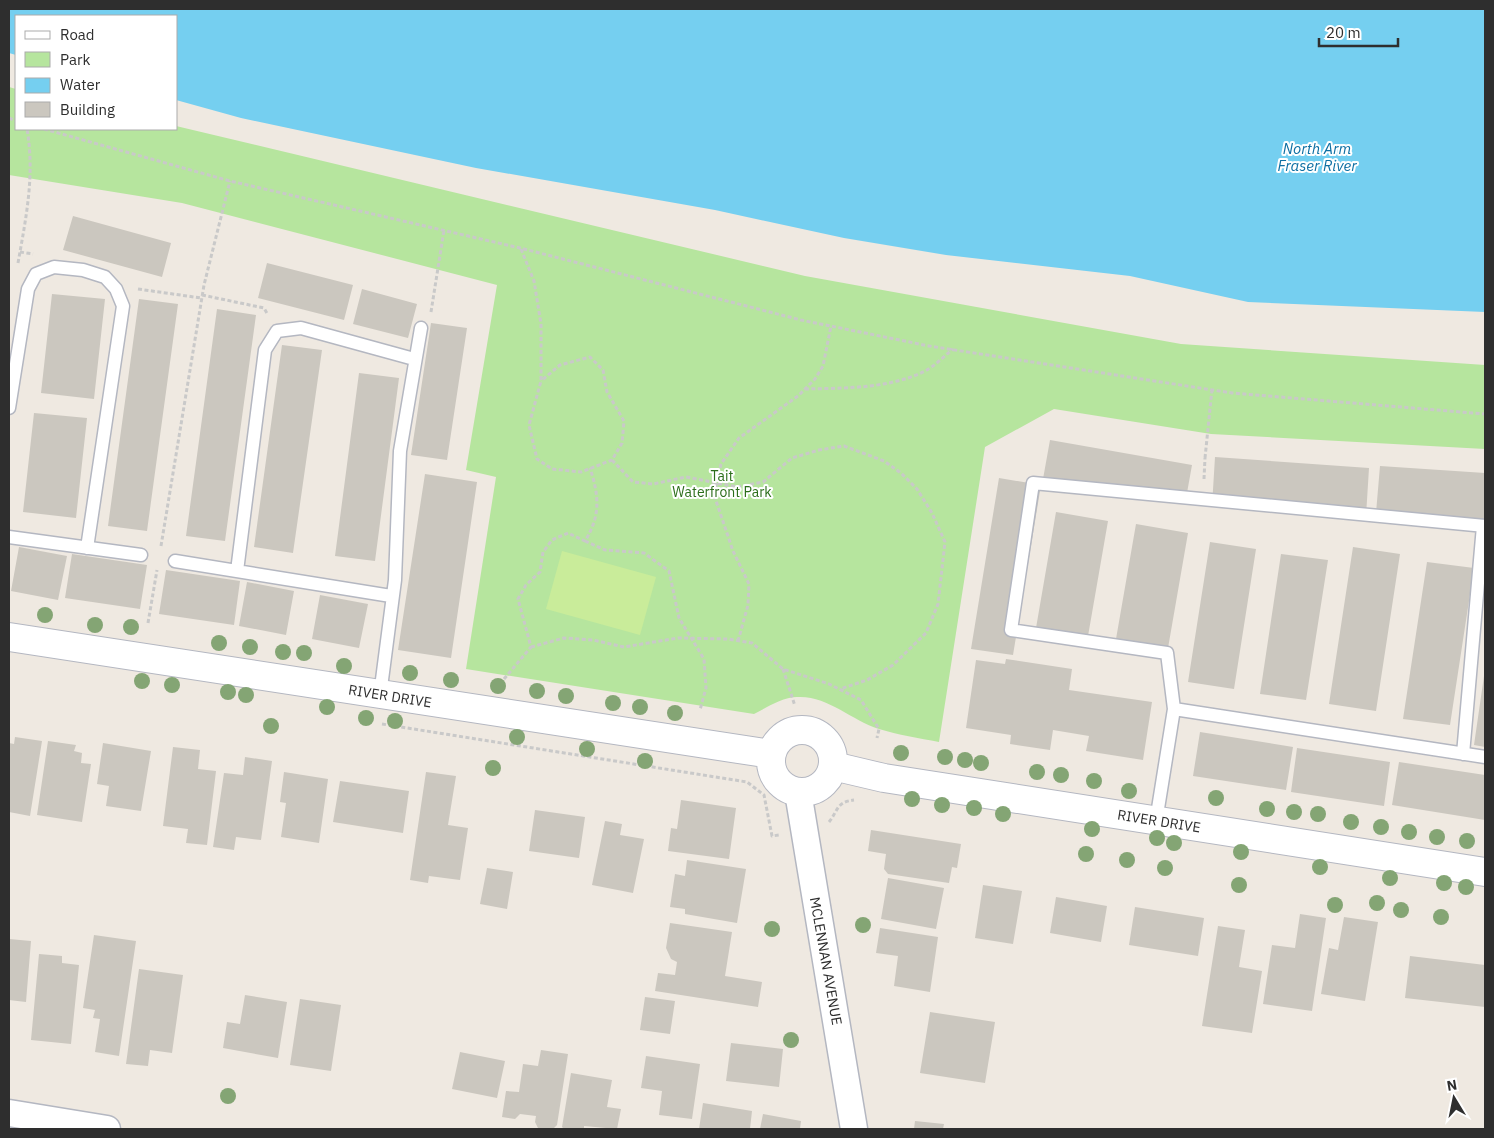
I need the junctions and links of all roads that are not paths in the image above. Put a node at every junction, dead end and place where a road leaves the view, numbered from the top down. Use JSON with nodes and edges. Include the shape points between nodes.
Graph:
{"nodes":[{"id":1,"x":421,"y":328,"type":"road end"},
{"id":2,"x":414,"y":359,"type":"junction"},
{"id":3,"x":9,"y":408,"type":"edge"},
{"id":4,"x":1484,"y":526,"type":"edge"},
{"id":5,"x":9,"y":536,"type":"edge"},
{"id":6,"x":87,"y":548,"type":"junction"},
{"id":7,"x":142,"y":555,"type":"dead end"},
{"id":8,"x":175,"y":561,"type":"dead end"},
{"id":9,"x":237,"y":571,"type":"junction"},
{"id":10,"x":391,"y":596,"type":"junction"},
{"id":11,"x":9,"y":637,"type":"edge"},
{"id":12,"x":380,"y":695,"type":"junction"},
{"id":13,"x":1174,"y":709,"type":"junction"},
{"id":14,"x":771,"y":754,"type":"junction"},
{"id":15,"x":1463,"y":754,"type":"junction"},
{"id":16,"x":1485,"y":757,"type":"edge"},
{"id":17,"x":833,"y":766,"type":"junction"},
{"id":18,"x":798,"y":792,"type":"junction"},
{"id":19,"x":1156,"y":820,"type":"junction"},
{"id":20,"x":1485,"y":872,"type":"edge"},
{"id":21,"x":9,"y":1113,"type":"edge"},
{"id":22,"x":104,"y":1129,"type":"edge"},
{"id":23,"x":854,"y":1129,"type":"edge"}],
"edges":[{"from":1,"to":2,"type":"lane"},
{"from":2,"to":9,"type":"lane","via":[[302,328],[277,331],[266,350]]},
{"from":2,"to":10,"type":"lane","via":[[400,451]]},
{"from":3,"to":6,"type":"lane","via":[[28,289],[36,274],[54,267],[83,270],[105,277],[116,289],[123,306]]},
{"from":4,"to":13,"type":"lane","via":[[1033,483],[1011,630],[1167,653]]},
{"from":4,"to":15,"type":"lane"},
{"from":5,"to":6,"type":"lane"},
{"from":6,"to":7,"type":"lane"},
{"from":8,"to":9,"type":"lane"},
{"from":9,"to":10,"type":"lane"},
{"from":10,"to":12,"type":"lane"},
{"from":11,"to":12,"type":"street","name":"RIVER DRIVE"},
{"from":12,"to":14,"type":"street","name":"RIVER DRIVE"},
{"from":13,"to":15,"type":"lane"},
{"from":13,"to":19,"type":"lane"},
{"from":14,"to":17,"type":"street","via":[[774,744],[782,736],[802,729],[822,736],[829,744]]},
{"from":14,"to":18,"type":"street","via":[[770,765],[780,784]]},
{"from":15,"to":16,"type":"lane"},
{"from":17,"to":18,"type":"street","via":[[826,782],[818,788]]},
{"from":17,"to":19,"type":"street","name":"RIVER DRIVE","via":[[884,778]]},
{"from":18,"to":23,"type":"street","name":"MCLENNAN AVENUE"},
{"from":19,"to":20,"type":"street","name":"RIVER DRIVE"},
{"from":21,"to":22,"type":"street"}]}
